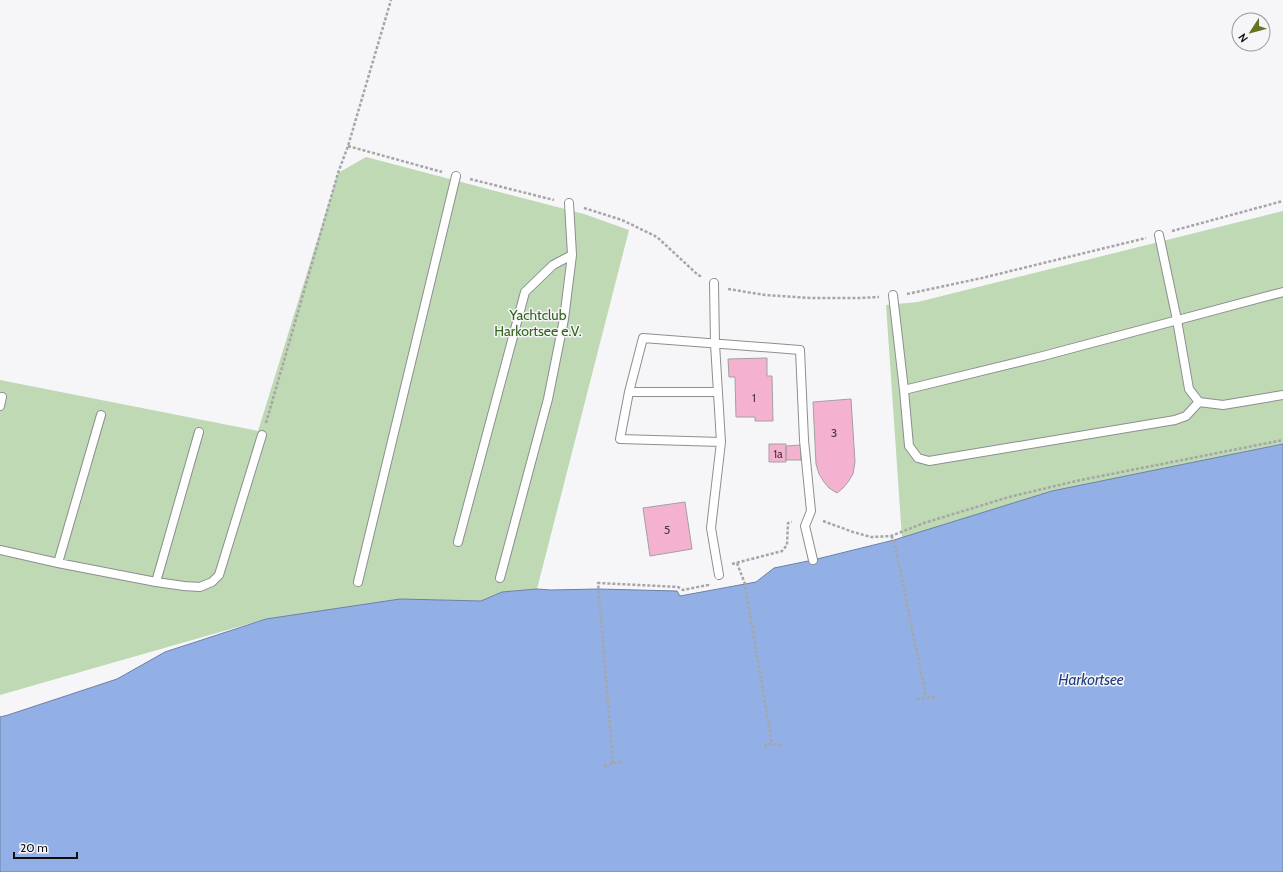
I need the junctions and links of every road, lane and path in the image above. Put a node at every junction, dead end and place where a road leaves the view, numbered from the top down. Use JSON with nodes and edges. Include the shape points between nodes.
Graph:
{"nodes":[{"id":1,"x":391,"y":0,"type":"edge"},
{"id":2,"x":348,"y":146,"type":"junction"},
{"id":3,"x":456,"y":176,"type":"junction"},
{"id":4,"x":1283,"y":201,"type":"edge"},
{"id":5,"x":569,"y":203,"type":"junction"},
{"id":6,"x":1159,"y":235,"type":"junction"},
{"id":7,"x":572,"y":255,"type":"junction"},
{"id":8,"x":714,"y":283,"type":"junction"},
{"id":9,"x":1283,"y":292,"type":"edge"},
{"id":10,"x":893,"y":295,"type":"junction"},
{"id":11,"x":1177,"y":320,"type":"junction"},
{"id":12,"x":715,"y":344,"type":"junction"},
{"id":13,"x":904,"y":390,"type":"junction"},
{"id":14,"x":629,"y":392,"type":"junction"},
{"id":15,"x":717,"y":392,"type":"junction"},
{"id":16,"x":1283,"y":394,"type":"edge"},
{"id":17,"x":2,"y":396,"type":"dead end"},
{"id":18,"x":1199,"y":402,"type":"junction"},
{"id":19,"x":0,"y":406,"type":"edge"},
{"id":20,"x":101,"y":415,"type":"dead end"},
{"id":21,"x":199,"y":432,"type":"dead end"},
{"id":22,"x":262,"y":435,"type":"joint"},
{"id":23,"x":1283,"y":440,"type":"edge"},
{"id":24,"x":721,"y":442,"type":"junction"},
{"id":25,"x":808,"y":519,"type":"junction"},
{"id":26,"x":891,"y":536,"type":"junction"},
{"id":27,"x":458,"y":542,"type":"dead end"},
{"id":28,"x":0,"y":550,"type":"edge"},
{"id":29,"x":813,"y":560,"type":"dead end"},
{"id":30,"x":737,"y":562,"type":"junction"},
{"id":31,"x":58,"y":563,"type":"junction"},
{"id":32,"x":718,"y":571,"type":"junction"},
{"id":33,"x":500,"y":578,"type":"dead end"},
{"id":34,"x":156,"y":582,"type":"junction"},
{"id":35,"x":358,"y":582,"type":"dead end"},
{"id":36,"x":926,"y":697,"type":"junction"},
{"id":37,"x":937,"y":697,"type":"dead end"},
{"id":38,"x":917,"y":699,"type":"dead end"},
{"id":39,"x":772,"y":744,"type":"junction"},
{"id":40,"x":782,"y":745,"type":"dead end"},
{"id":41,"x":764,"y":746,"type":"dead end"},
{"id":42,"x":622,"y":762,"type":"dead end"},
{"id":43,"x":614,"y":763,"type":"junction"},
{"id":44,"x":604,"y":766,"type":"dead end"}],
"edges":[{"from":1,"to":2,"type":"path"},
{"from":2,"to":3,"type":"path"},
{"from":2,"to":22,"type":"path","via":[[338,172]]},
{"from":3,"to":5,"type":"path"},
{"from":3,"to":35,"type":"lane"},
{"from":4,"to":6,"type":"path"},
{"from":5,"to":7,"type":"lane"},
{"from":5,"to":8,"type":"path","via":[[622,220],[657,237],[698,275]]},
{"from":6,"to":10,"type":"path","via":[[982,278],[910,294]]},
{"from":6,"to":11,"type":"lane"},
{"from":7,"to":27,"type":"lane","via":[[553,265],[525,292]]},
{"from":7,"to":33,"type":"lane","via":[[564,319],[548,399]]},
{"from":8,"to":10,"type":"path","via":[[724,288],[765,296],[858,298]]},
{"from":8,"to":12,"type":"lane"},
{"from":9,"to":11,"type":"lane"},
{"from":10,"to":13,"type":"lane"},
{"from":11,"to":13,"type":"lane"},
{"from":11,"to":18,"type":"lane","via":[[1189,389]]},
{"from":12,"to":14,"type":"lane","via":[[643,338]]},
{"from":12,"to":15,"type":"lane"},
{"from":12,"to":25,"type":"lane","via":[[800,350],[804,440],[811,511]]},
{"from":13,"to":18,"type":"lane","via":[[909,446],[918,458],[929,461],[1175,420],[1186,416]]},
{"from":14,"to":15,"type":"lane"},
{"from":14,"to":24,"type":"lane","via":[[620,439]]},
{"from":15,"to":24,"type":"lane"},
{"from":16,"to":18,"type":"lane","via":[[1223,404]]},
{"from":17,"to":19,"type":"lane"},
{"from":20,"to":31,"type":"lane"},
{"from":21,"to":34,"type":"lane"},
{"from":22,"to":34,"type":"lane","via":[[219,575],[212,582],[200,587]]},
{"from":23,"to":26,"type":"path","via":[[1009,497]]},
{"from":24,"to":32,"type":"lane","via":[[711,528]]},
{"from":25,"to":26,"type":"path","via":[[817,517],[871,537]]},
{"from":25,"to":29,"type":"lane","via":[[805,526]]},
{"from":25,"to":30,"type":"path","via":[[788,523],[787,545],[782,551]]},
{"from":26,"to":36,"type":"path","via":[[894,540]]},
{"from":28,"to":31,"type":"lane"},
{"from":30,"to":32,"type":"path"},
{"from":30,"to":39,"type":"path","via":[[745,584]]},
{"from":31,"to":34,"type":"lane"},
{"from":32,"to":43,"type":"path","via":[[705,571],[708,585],[683,590],[678,587],[598,583]]},
{"from":36,"to":37,"type":"path"},
{"from":36,"to":38,"type":"path"},
{"from":39,"to":40,"type":"path"},
{"from":39,"to":41,"type":"path"},
{"from":42,"to":43,"type":"path"},
{"from":43,"to":44,"type":"path"}]}
